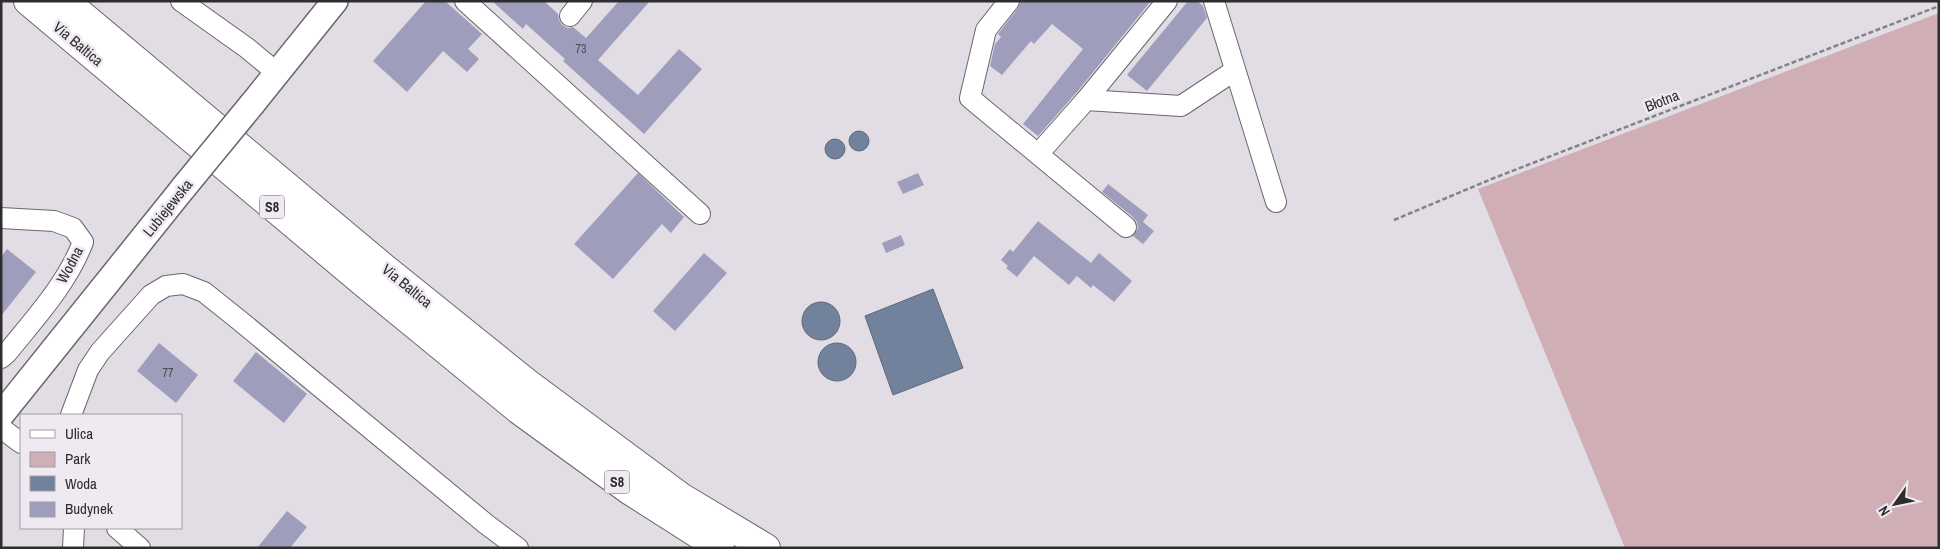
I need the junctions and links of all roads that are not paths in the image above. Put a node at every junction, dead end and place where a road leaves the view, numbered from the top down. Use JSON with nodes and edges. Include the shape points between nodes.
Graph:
{"nodes":[{"id":1,"x":28,"y":1,"type":"edge"},
{"id":2,"x":65,"y":1,"type":"edge"},
{"id":3,"x":181,"y":1,"type":"edge"},
{"id":4,"x":335,"y":1,"type":"edge"},
{"id":5,"x":465,"y":1,"type":"edge"},
{"id":6,"x":1009,"y":1,"type":"edge"},
{"id":7,"x":1167,"y":1,"type":"edge"},
{"id":8,"x":1214,"y":1,"type":"edge"},
{"id":9,"x":1234,"y":72,"type":"junction"},
{"id":10,"x":276,"y":74,"type":"junction"},
{"id":11,"x":1086,"y":100,"type":"junction"},
{"id":12,"x":1039,"y":153,"type":"junction"},
{"id":13,"x":1276,"y":202,"type":"dead end"},
{"id":14,"x":700,"y":214,"type":"dead end"},
{"id":15,"x":1,"y":218,"type":"edge"},
{"id":16,"x":1126,"y":227,"type":"dead end"},
{"id":17,"x":1,"y":358,"type":"edge"},
{"id":18,"x":71,"y":414,"type":"edge"},
{"id":19,"x":1,"y":415,"type":"edge"},
{"id":20,"x":1,"y":428,"type":"edge"},
{"id":21,"x":20,"y":442,"type":"edge"},
{"id":22,"x":74,"y":529,"type":"edge"},
{"id":23,"x":118,"y":529,"type":"edge"},
{"id":24,"x":72,"y":548,"type":"edge"},
{"id":25,"x":140,"y":548,"type":"edge"},
{"id":26,"x":518,"y":548,"type":"edge"},
{"id":27,"x":720,"y":548,"type":"edge"},
{"id":28,"x":766,"y":548,"type":"edge"}],
"edges":[{"from":1,"to":27,"type":"highway","name":"Via Baltica","number":"S8","via":[[519,410],[629,490]]},
{"from":2,"to":28,"type":"highway","name":"Via Baltica","number":"S8","via":[[527,383],[681,497]]},
{"from":3,"to":10,"type":"street","via":[[247,48]]},
{"from":4,"to":10,"type":"main road","name":"Lubiejewska"},
{"from":5,"to":14,"type":"street"},
{"from":6,"to":12,"type":"street","via":[[986,30],[970,98]]},
{"from":7,"to":11,"type":"street"},
{"from":8,"to":9,"type":"street"},
{"from":9,"to":11,"type":"street","via":[[1180,106]]},
{"from":9,"to":13,"type":"street"},
{"from":10,"to":19,"type":"main road","name":"Lubiejewska","bridge":true},
{"from":11,"to":12,"type":"street"},
{"from":12,"to":16,"type":"street"},
{"from":15,"to":17,"type":"street","name":"Wodna","via":[[54,221],[73,228],[83,242],[54,295]]},
{"from":18,"to":26,"type":"street","via":[[88,370],[100,352],[151,296],[166,286],[183,284],[204,292]]},
{"from":20,"to":21,"type":"street"},
{"from":22,"to":24,"type":"street"},
{"from":23,"to":25,"type":"street"}]}
